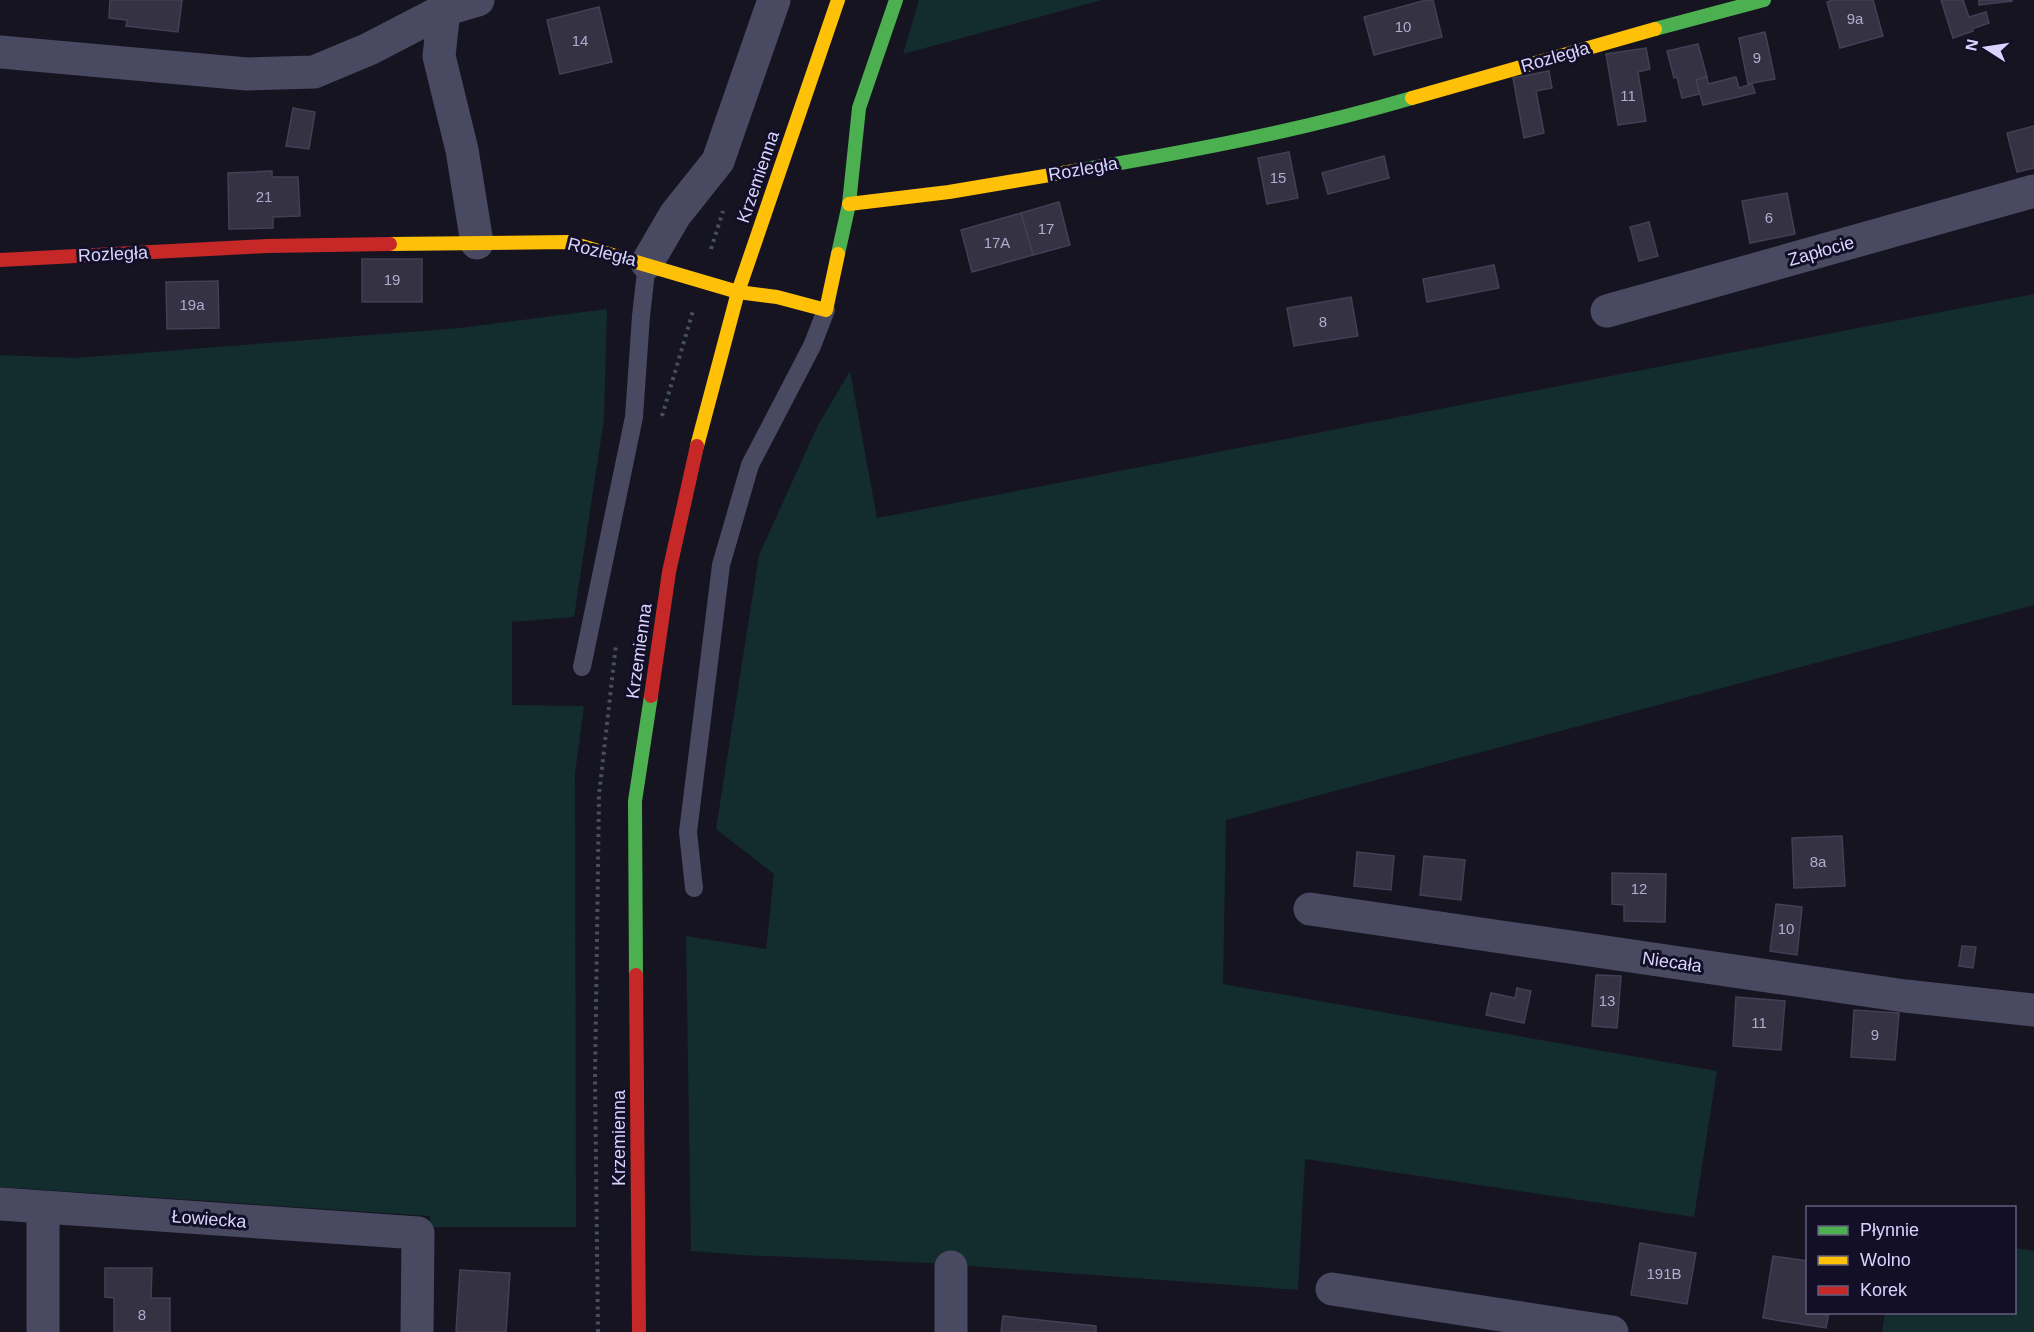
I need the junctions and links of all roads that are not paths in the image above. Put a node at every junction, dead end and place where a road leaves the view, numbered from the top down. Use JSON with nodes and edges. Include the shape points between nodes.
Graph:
{"nodes":[{"id":1,"x":478,"y":0,"type":"edge"},
{"id":2,"x":774,"y":0,"type":"edge"},
{"id":3,"x":838,"y":0,"type":"edge"},
{"id":4,"x":896,"y":0,"type":"edge"},
{"id":5,"x":1764,"y":0,"type":"edge"},
{"id":6,"x":444,"y":10,"type":"junction"},
{"id":7,"x":0,"y":52,"type":"edge"},
{"id":8,"x":2034,"y":191,"type":"edge"},
{"id":9,"x":849,"y":204,"type":"junction"},
{"id":10,"x":477,"y":243,"type":"junction"},
{"id":11,"x":0,"y":260,"type":"edge"},
{"id":12,"x":647,"y":263,"type":"junction"},
{"id":13,"x":738,"y":292,"type":"junction"},
{"id":14,"x":826,"y":310,"type":"junction"},
{"id":15,"x":1607,"y":310,"type":"dead end"},
{"id":16,"x":582,"y":667,"type":"dead end"},
{"id":17,"x":694,"y":888,"type":"dead end"},
{"id":18,"x":1310,"y":909,"type":"dead end"},
{"id":19,"x":2034,"y":1010,"type":"edge"},
{"id":20,"x":0,"y":1204,"type":"edge"},
{"id":21,"x":42,"y":1208,"type":"junction"},
{"id":22,"x":951,"y":1267,"type":"dead end"},
{"id":23,"x":1332,"y":1289,"type":"dead end"},
{"id":24,"x":43,"y":1332,"type":"edge"},
{"id":25,"x":417,"y":1332,"type":"edge"},
{"id":26,"x":639,"y":1332,"type":"edge"},
{"id":27,"x":951,"y":1332,"type":"edge"},
{"id":28,"x":1612,"y":1332,"type":"edge"}],
"edges":[{"from":1,"to":6,"type":"street"},
{"from":2,"to":12,"type":"street","via":[[718,161],[675,215]]},
{"from":3,"to":13,"type":"street","name":"Krzemienna"},
{"from":4,"to":9,"type":"street","via":[[859,108]]},
{"from":5,"to":9,"type":"street","name":"Rozległa","via":[[1368,111],[1207,148],[949,192]]},
{"from":6,"to":7,"type":"street","via":[[314,72],[247,74]]},
{"from":6,"to":10,"type":"street","via":[[439,56],[462,150]]},
{"from":8,"to":15,"type":"street","name":"Zapłocie"},
{"from":9,"to":14,"type":"street"},
{"from":10,"to":11,"type":"street","name":"Rozległa","via":[[267,246]]},
{"from":10,"to":12,"type":"street","name":"Rozległa","via":[[568,242]]},
{"from":12,"to":13,"type":"street","name":"Rozległa"},
{"from":12,"to":16,"type":"lane","via":[[634,417]]},
{"from":13,"to":14,"type":"street","name":"Rozległa"},
{"from":13,"to":26,"type":"street","name":"Krzemienna","via":[[705,411],[669,572],[634,801]]},
{"from":14,"to":17,"type":"lane","via":[[812,346],[750,465],[721,565],[688,832]]},
{"from":18,"to":19,"type":"street","name":"Niecała","via":[[1905,996]]},
{"from":20,"to":21,"type":"street","name":"Łowiecka"},
{"from":21,"to":24,"type":"street"},
{"from":21,"to":25,"type":"street","name":"Łowiecka","via":[[418,1233]]},
{"from":22,"to":27,"type":"street"},
{"from":23,"to":28,"type":"street"}]}
